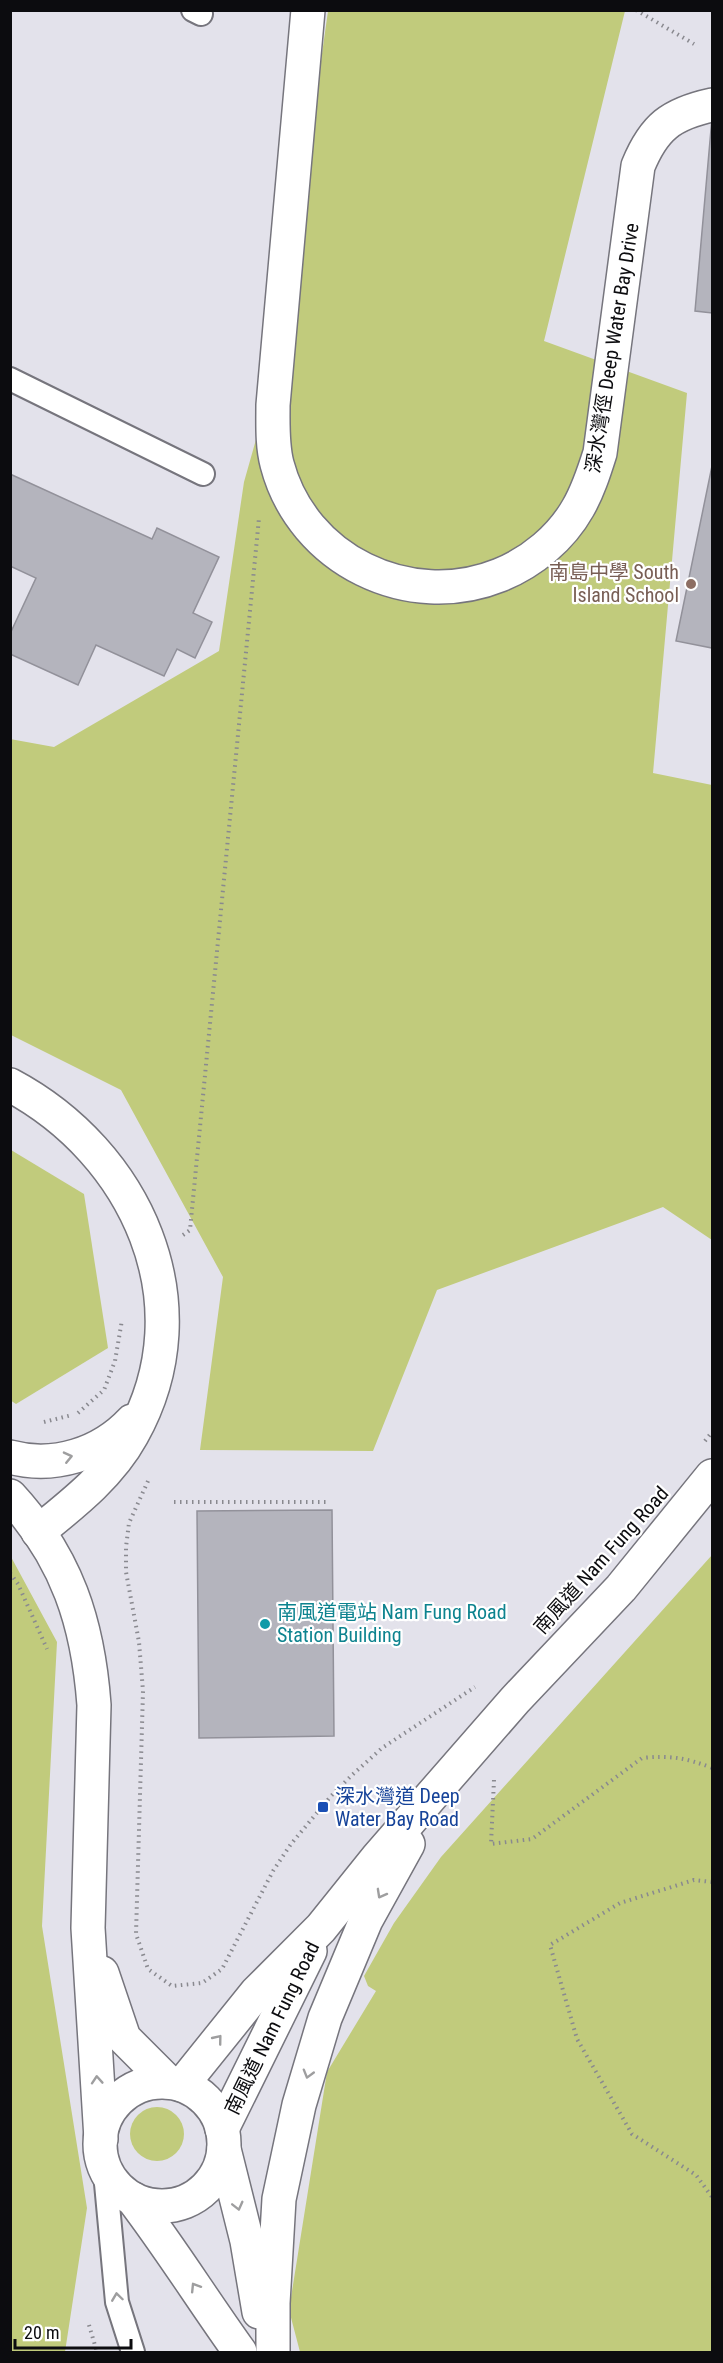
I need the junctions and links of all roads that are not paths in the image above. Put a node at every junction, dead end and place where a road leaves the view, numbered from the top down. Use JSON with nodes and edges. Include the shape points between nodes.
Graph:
{"nodes":[{"id":1,"x":308,"y":10,"type":"edge"},
{"id":2,"x":712,"y":105,"type":"edge"},
{"id":3,"x":10,"y":379,"type":"edge"},
{"id":4,"x":203,"y":474,"type":"dead end"},
{"id":5,"x":10,"y":1084,"type":"edge"},
{"id":6,"x":146,"y":1407,"type":"junction"},
{"id":7,"x":10,"y":1457,"type":"edge"},
{"id":8,"x":706,"y":1462,"type":"edge"},
{"id":9,"x":10,"y":1496,"type":"edge"},
{"id":10,"x":38,"y":1532,"type":"junction"},
{"id":11,"x":439,"y":1787,"type":"junction"},
{"id":12,"x":88,"y":1928,"type":"junction"},
{"id":13,"x":321,"y":1928,"type":"junction"},
{"id":14,"x":175,"y":2083,"type":"junction"},
{"id":15,"x":223,"y":2139,"type":"junction"},
{"id":16,"x":102,"y":2150,"type":"junction"},
{"id":17,"x":133,"y":2199,"type":"junction"},
{"id":18,"x":133,"y":2352,"type":"edge"},
{"id":19,"x":240,"y":2352,"type":"edge"},
{"id":20,"x":266,"y":2352,"type":"edge"},
{"id":21,"x":273,"y":2352,"type":"edge"}],
"edges":[{"from":1,"to":2,"type":"street","name":"深水灣徑 Deep Water Bay Drive","via":[[272,435],[287,492],[320,539],[368,573],[395,583],[454,587],[512,570],[559,534],[578,509],[600,453],[638,166],[655,134],[669,120]]},
{"from":3,"to":4,"type":"lane"},
{"from":5,"to":6,"type":"street","via":[[68,1123],[90,1144],[125,1191],[140,1220],[160,1282],[162,1313],[161,1345]]},
{"from":7,"to":6,"type":"street","one_way":true,"via":[[40,1461],[92,1451],[122,1432]]},
{"from":6,"to":10,"type":"street","via":[[115,1461],[94,1485]]},
{"from":8,"to":11,"type":"street","name":"南風道 Nam Fung Road","via":[[621,1588]]},
{"from":9,"to":10,"type":"street"},
{"from":10,"to":12,"type":"street","via":[[62,1569],[76,1603],[92,1672]]},
{"from":11,"to":13,"type":"street","name":"南風道 Nam Fung Road"},
{"from":11,"to":21,"type":"street","one_way":true,"via":[[366,1920],[322,2028],[299,2105],[279,2199]]},
{"from":12,"to":14,"type":"street","via":[[124,2038]]},
{"from":16,"to":12,"type":"street","one_way":true},
{"from":14,"to":13,"type":"street","name":"南風道 Nam Fung Road","one_way":true},
{"from":13,"to":15,"type":"street","name":"南風道 Nam Fung Road"},
{"from":14,"to":15,"type":"street","via":[[200,2094],[214,2109]]},
{"from":14,"to":16,"type":"street","via":[[144,2085],[123,2097],[108,2115]]},
{"from":15,"to":17,"type":"street","via":[[217,2173],[192,2199],[157,2205]]},
{"from":15,"to":20,"type":"street","one_way":true,"via":[[247,2241]]},
{"from":16,"to":17,"type":"street","via":[[115,2183]]},
{"from":18,"to":16,"type":"lane","one_way":true,"via":[[117,2302]]},
{"from":19,"to":17,"type":"street","one_way":true}]}
